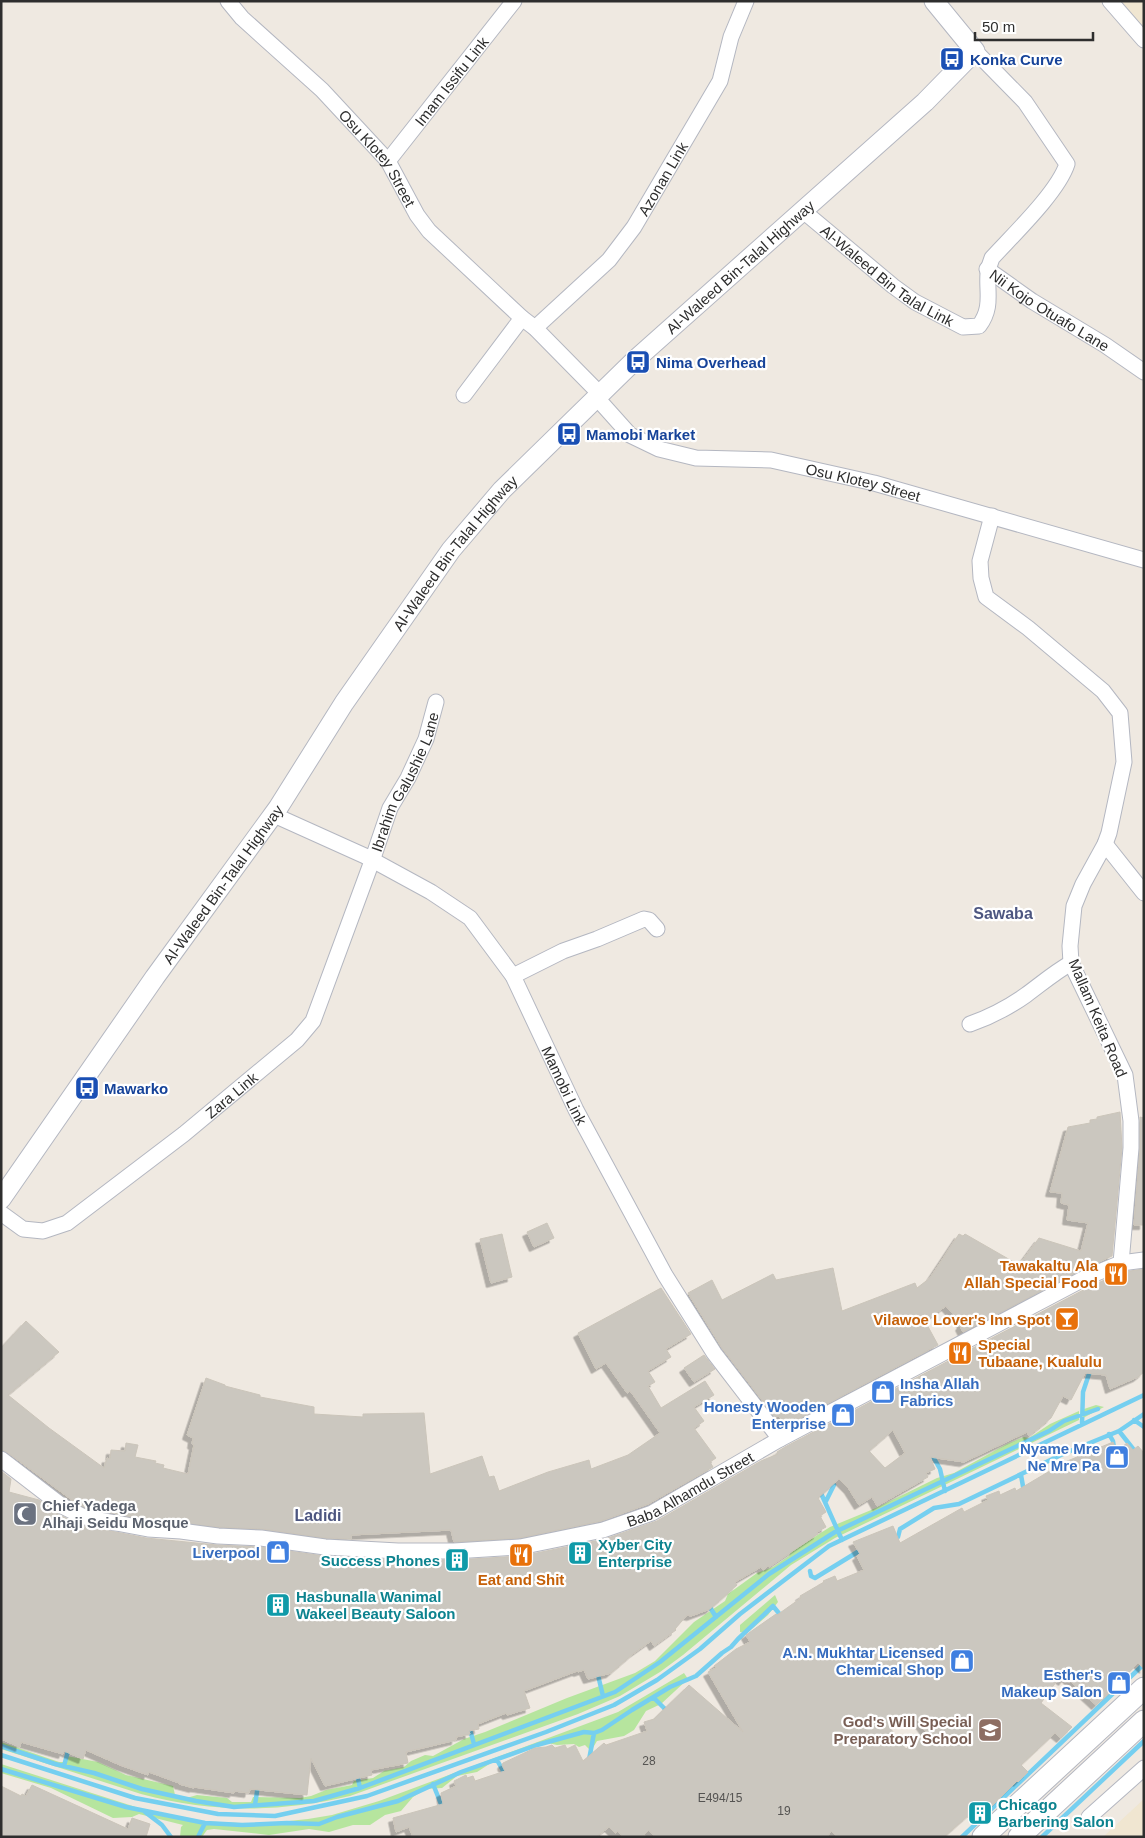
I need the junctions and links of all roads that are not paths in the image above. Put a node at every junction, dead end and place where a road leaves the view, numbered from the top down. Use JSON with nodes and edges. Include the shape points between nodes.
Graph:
{"nodes":[{"id":1,"x":228,"y":1,"type":"edge"},
{"id":2,"x":514,"y":1,"type":"edge"},
{"id":3,"x":746,"y":1,"type":"edge"},
{"id":4,"x":934,"y":1,"type":"edge"},
{"id":5,"x":1110,"y":1,"type":"edge"},
{"id":6,"x":1144,"y":40,"type":"edge"},
{"id":7,"x":975,"y":52,"type":"junction"},
{"id":8,"x":388,"y":161,"type":"junction"},
{"id":9,"x":802,"y":210,"type":"junction"},
{"id":10,"x":987,"y":269,"type":"junction"},
{"id":11,"x":522,"y":318,"type":"junction"},
{"id":12,"x":535,"y":328,"type":"junction"},
{"id":13,"x":1144,"y":372,"type":"edge"},
{"id":14,"x":464,"y":395,"type":"dead end"},
{"id":15,"x":598,"y":396,"type":"junction"},
{"id":16,"x":992,"y":516,"type":"junction"},
{"id":17,"x":1144,"y":560,"type":"edge"},
{"id":18,"x":436,"y":702,"type":"dead end"},
{"id":19,"x":274,"y":815,"type":"junction"},
{"id":20,"x":1105,"y":844,"type":"junction"},
{"id":21,"x":372,"y":862,"type":"junction"},
{"id":22,"x":1144,"y":893,"type":"edge"},
{"id":23,"x":657,"y":929,"type":"dead end"},
{"id":24,"x":1071,"y":963,"type":"junction"},
{"id":25,"x":513,"y":976,"type":"junction"},
{"id":26,"x":970,"y":1024,"type":"dead end"},
{"id":27,"x":1,"y":1199,"type":"edge"},
{"id":28,"x":1,"y":1212,"type":"edge"},
{"id":29,"x":1144,"y":1260,"type":"edge"},
{"id":30,"x":1121,"y":1263,"type":"junction"},
{"id":31,"x":780,"y":1439,"type":"junction"},
{"id":32,"x":1,"y":1459,"type":"edge"},
{"id":33,"x":1144,"y":1688,"type":"edge"},
{"id":34,"x":1144,"y":1721,"type":"edge"},
{"id":35,"x":1144,"y":1768,"type":"edge"},
{"id":36,"x":1089,"y":1818,"type":"dead end"},
{"id":37,"x":983,"y":1837,"type":"edge"},
{"id":38,"x":1019,"y":1837,"type":"edge"}],
"edges":[{"from":1,"to":8,"type":"street","name":"Osu Klotey Street","via":[[242,18],[322,90]]},
{"from":2,"to":8,"type":"street","name":"Imam Issifu Link"},
{"from":3,"to":12,"type":"street","name":"Azonan Link","via":[[720,82],[634,227],[608,260]]},
{"from":4,"to":7,"type":"street"},
{"from":5,"to":6,"type":"street"},
{"from":7,"to":9,"type":"street","name":"Al-Waleed Bin-Talal Highway","via":[[926,102]]},
{"from":7,"to":10,"type":"street","name":"Nii Kojo Otuafo Lane","via":[[1025,102],[1067,164],[1064,175],[992,258]]},
{"from":8,"to":11,"type":"street","name":"Osu Klotey Street","via":[[429,231]]},
{"from":9,"to":10,"type":"street","name":"Al-Waleed Bin Talal Link","via":[[915,302],[963,327],[979,326],[985,318],[989,304]]},
{"from":9,"to":15,"type":"street","name":"Al-Waleed Bin-Talal Highway"},
{"from":10,"to":13,"type":"street","name":"Nii Kojo Otuafo Lane"},
{"from":11,"to":12,"type":"street","name":"Osu Klotey Street"},
{"from":11,"to":14,"type":"street"},
{"from":12,"to":15,"type":"street","name":"Osu Klotey Street"},
{"from":15,"to":16,"type":"street","name":"Osu Klotey Street","via":[[630,435],[659,449],[696,458],[771,460],[874,482]]},
{"from":15,"to":19,"type":"street","name":"Al-Waleed Bin-Talal Highway","via":[[502,490],[451,550],[344,703]]},
{"from":16,"to":17,"type":"street","name":"Osu Klotey Street"},
{"from":16,"to":20,"type":"street","name":"Mallam Keita Road","via":[[980,561],[986,597],[1103,691],[1120,713],[1124,762]]},
{"from":18,"to":21,"type":"street","name":"Ibrahim Galushie Lane","via":[[426,739],[390,808]]},
{"from":19,"to":21,"type":"street","name":"Mamobi Link"},
{"from":19,"to":27,"type":"street","name":"Al-Waleed Bin-Talal Highway","via":[[155,977]]},
{"from":20,"to":22,"type":"street"},
{"from":20,"to":24,"type":"street","name":"Mallam Keita Road","via":[[1082,884],[1074,906]]},
{"from":21,"to":25,"type":"street","name":"Mamobi Link","via":[[431,892],[470,918]]},
{"from":21,"to":28,"type":"street","name":"Zara Link","via":[[313,1021],[297,1040],[184,1134],[67,1223],[43,1231],[23,1229]]},
{"from":23,"to":25,"type":"street","via":[[644,919],[564,951]]},
{"from":24,"to":26,"type":"street","via":[[1025,996]]},
{"from":24,"to":30,"type":"street","name":"Mallam Keita Road","via":[[1125,1075],[1132,1121]]},
{"from":25,"to":31,"type":"street","name":"Mamobi Link","via":[[576,1110],[665,1275],[714,1353]]},
{"from":29,"to":30,"type":"street","name":"Baba Alhamdu Street"},
{"from":30,"to":31,"type":"street","name":"Baba Alhamdu Street","via":[[1070,1286]]},
{"from":31,"to":32,"type":"street","name":"Baba Alhamdu Street","via":[[644,1516],[565,1539],[520,1547],[454,1551],[325,1547],[148,1529],[84,1517],[62,1506]]},
{"from":33,"to":37,"type":"main road"},
{"from":34,"to":38,"type":"main road"},
{"from":35,"to":36,"type":"street"}]}
